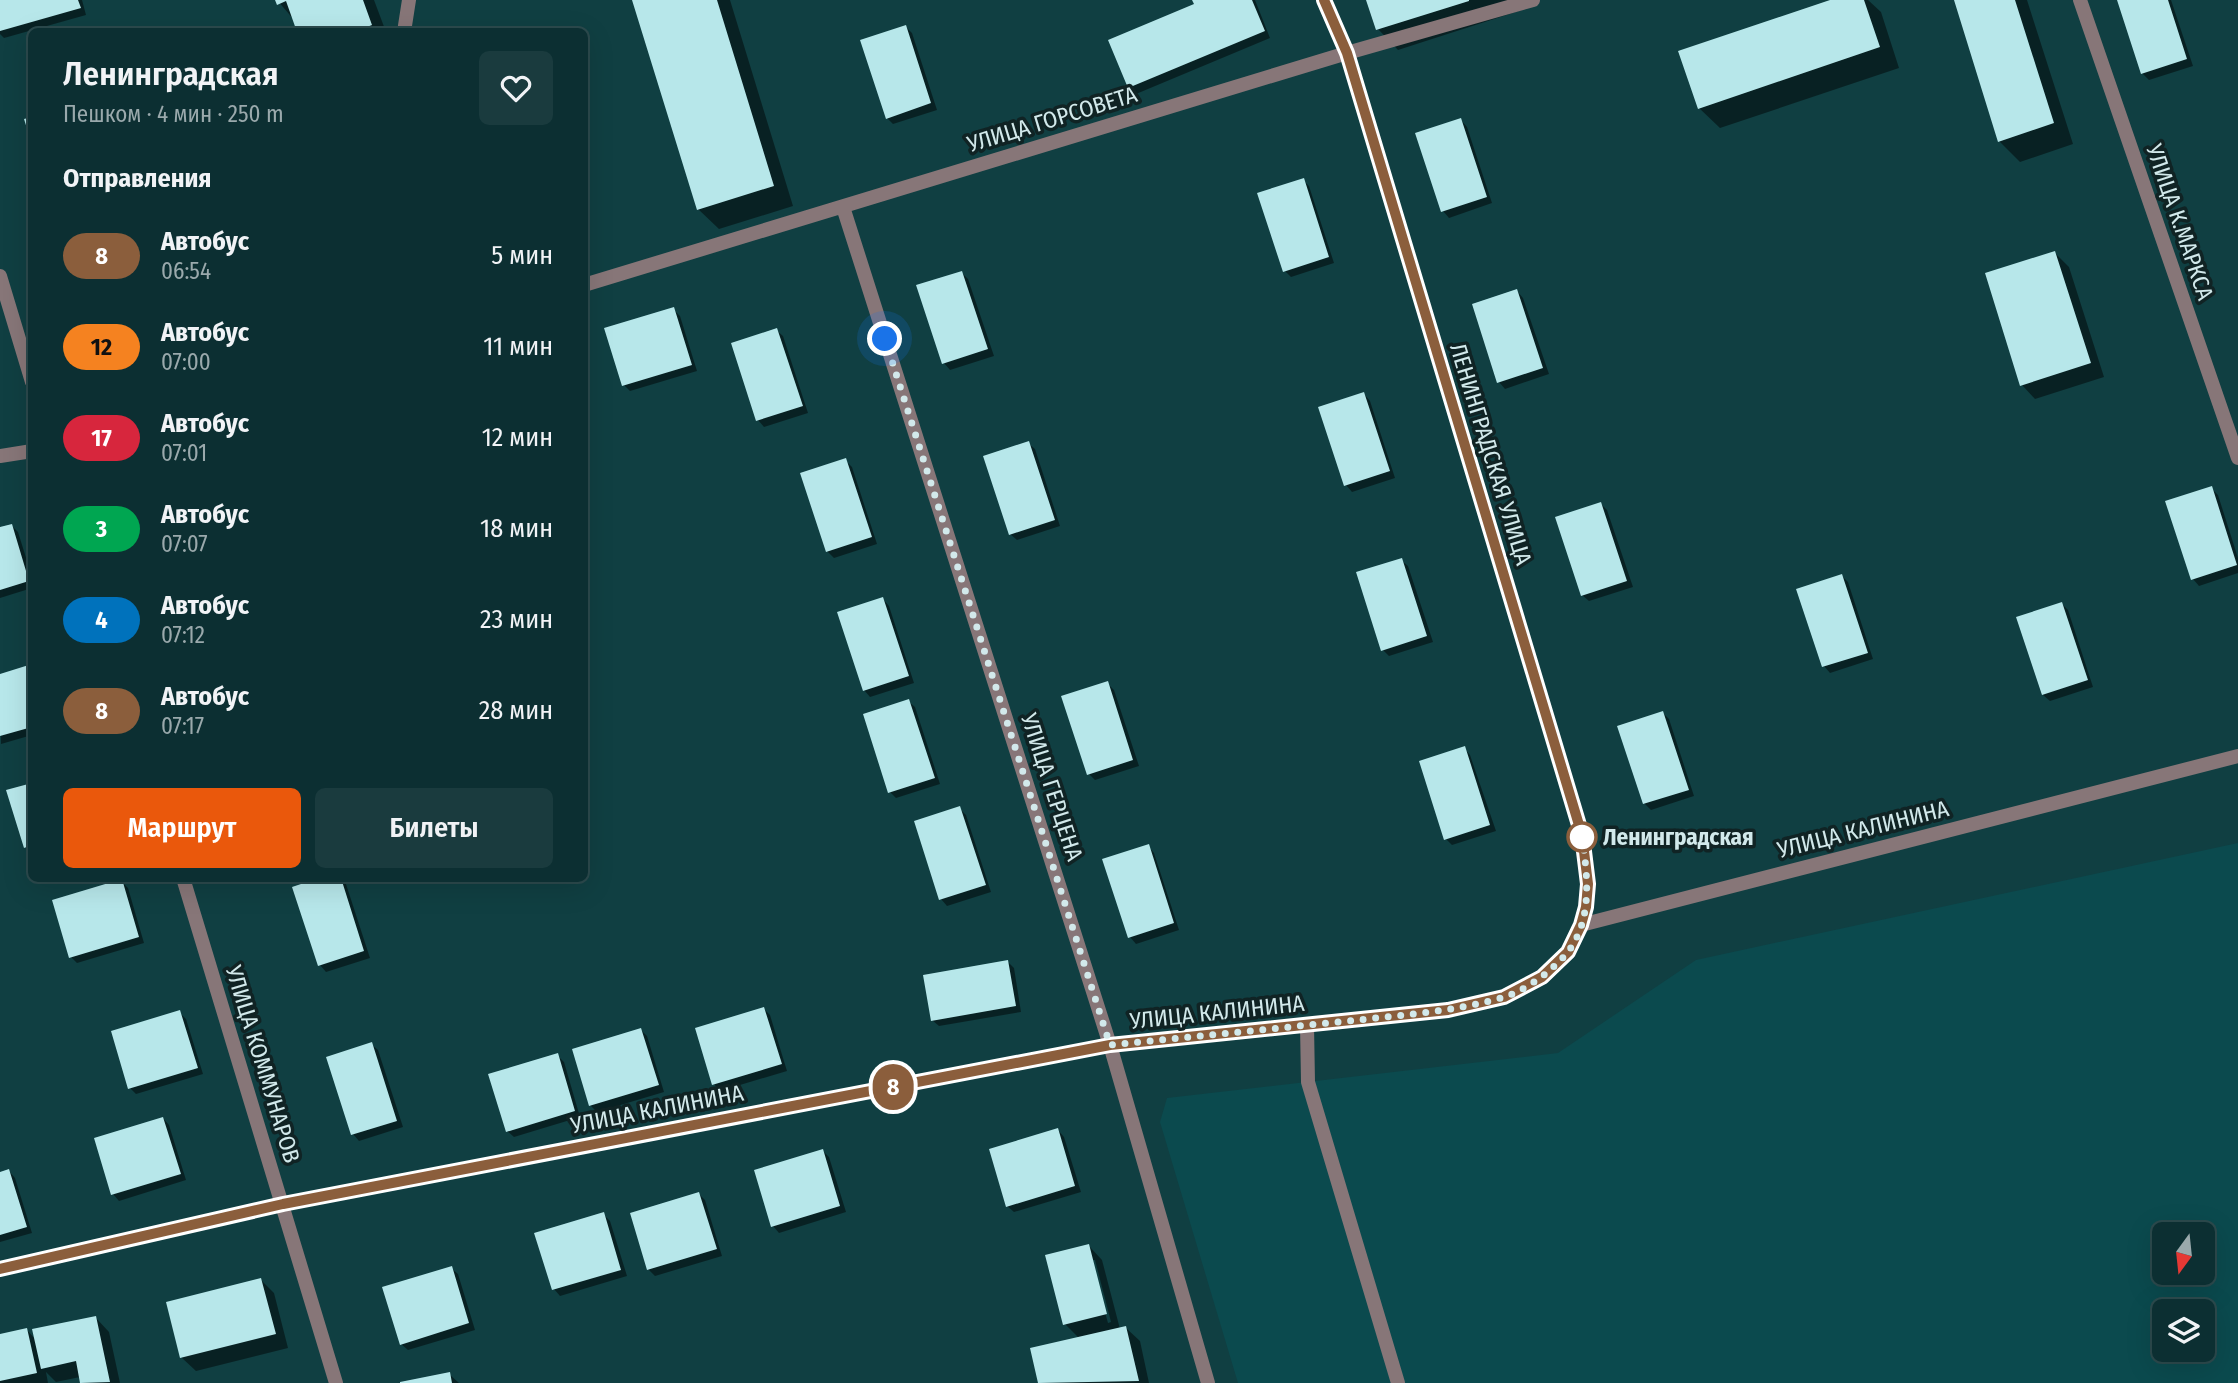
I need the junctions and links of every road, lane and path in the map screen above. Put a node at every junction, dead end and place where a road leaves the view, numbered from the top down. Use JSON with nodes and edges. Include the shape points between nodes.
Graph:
{"nodes":[{"id":1,"x":409,"y":0,"type":"edge"},
{"id":2,"x":1324,"y":0,"type":"edge"},
{"id":3,"x":1533,"y":0,"type":"edge"},
{"id":4,"x":2080,"y":0,"type":"edge"},
{"id":5,"x":405,"y":28,"type":"edge"},
{"id":6,"x":1347,"y":53,"type":"junction"},
{"id":7,"x":843,"y":206,"type":"junction"},
{"id":8,"x":0,"y":276,"type":"edge"},
{"id":9,"x":588,"y":284,"type":"edge"},
{"id":10,"x":28,"y":369,"type":"edge"},
{"id":11,"x":28,"y":452,"type":"edge"},
{"id":12,"x":0,"y":456,"type":"edge"},
{"id":13,"x":2238,"y":458,"type":"edge"},
{"id":14,"x":2238,"y":756,"type":"edge"},
{"id":15,"x":184,"y":882,"type":"edge"},
{"id":16,"x":1581,"y":925,"type":"junction"},
{"id":17,"x":1307,"y":1025,"type":"junction"},
{"id":18,"x":1110,"y":1045,"type":"junction"},
{"id":19,"x":283,"y":1204,"type":"junction"},
{"id":20,"x":0,"y":1269,"type":"edge"},
{"id":21,"x":336,"y":1383,"type":"edge"},
{"id":22,"x":1208,"y":1383,"type":"edge"},
{"id":23,"x":1398,"y":1383,"type":"edge"}],
"edges":[{"from":1,"to":5,"type":"street"},
{"from":2,"to":6,"type":"street","name":"ЛЕНИНГРАДСКАЯ УЛИЦА"},
{"from":3,"to":6,"type":"street","name":"УЛИЦА ГОРСОВЕТА"},
{"from":4,"to":13,"type":"street","name":"УЛИЦА К.МАРКСА"},
{"from":6,"to":7,"type":"street","name":"УЛИЦА ГОРСОВЕТА"},
{"from":6,"to":16,"type":"street","name":"ЛЕНИНГРАДСКАЯ УЛИЦА","via":[[1582,835],[1588,884]]},
{"from":7,"to":9,"type":"street","name":"УЛИЦА ГОРСОВЕТА"},
{"from":7,"to":18,"type":"street","name":"УЛИЦА ГЕРЦЕНА"},
{"from":8,"to":10,"type":"street"},
{"from":11,"to":12,"type":"street"},
{"from":14,"to":16,"type":"street","name":"УЛИЦА КАЛИНИНА"},
{"from":15,"to":19,"type":"street","name":"УЛИЦА КОММУНАРОВ"},
{"from":16,"to":17,"type":"street","name":"УЛИЦА КАЛИНИНА","via":[[1568,952],[1542,977],[1504,997],[1448,1010]]},
{"from":17,"to":18,"type":"street","name":"УЛИЦА КАЛИНИНА"},
{"from":17,"to":23,"type":"street","via":[[1308,1082]]},
{"from":18,"to":19,"type":"street","name":"УЛИЦА КАЛИНИНА"},
{"from":18,"to":22,"type":"street","name":"УЛИЦА ГЕРЦЕНА"},
{"from":19,"to":20,"type":"street","name":"УЛИЦА КАЛИНИНА"},
{"from":19,"to":21,"type":"street","name":"УЛИЦА КОММУНАРОВ"}]}
